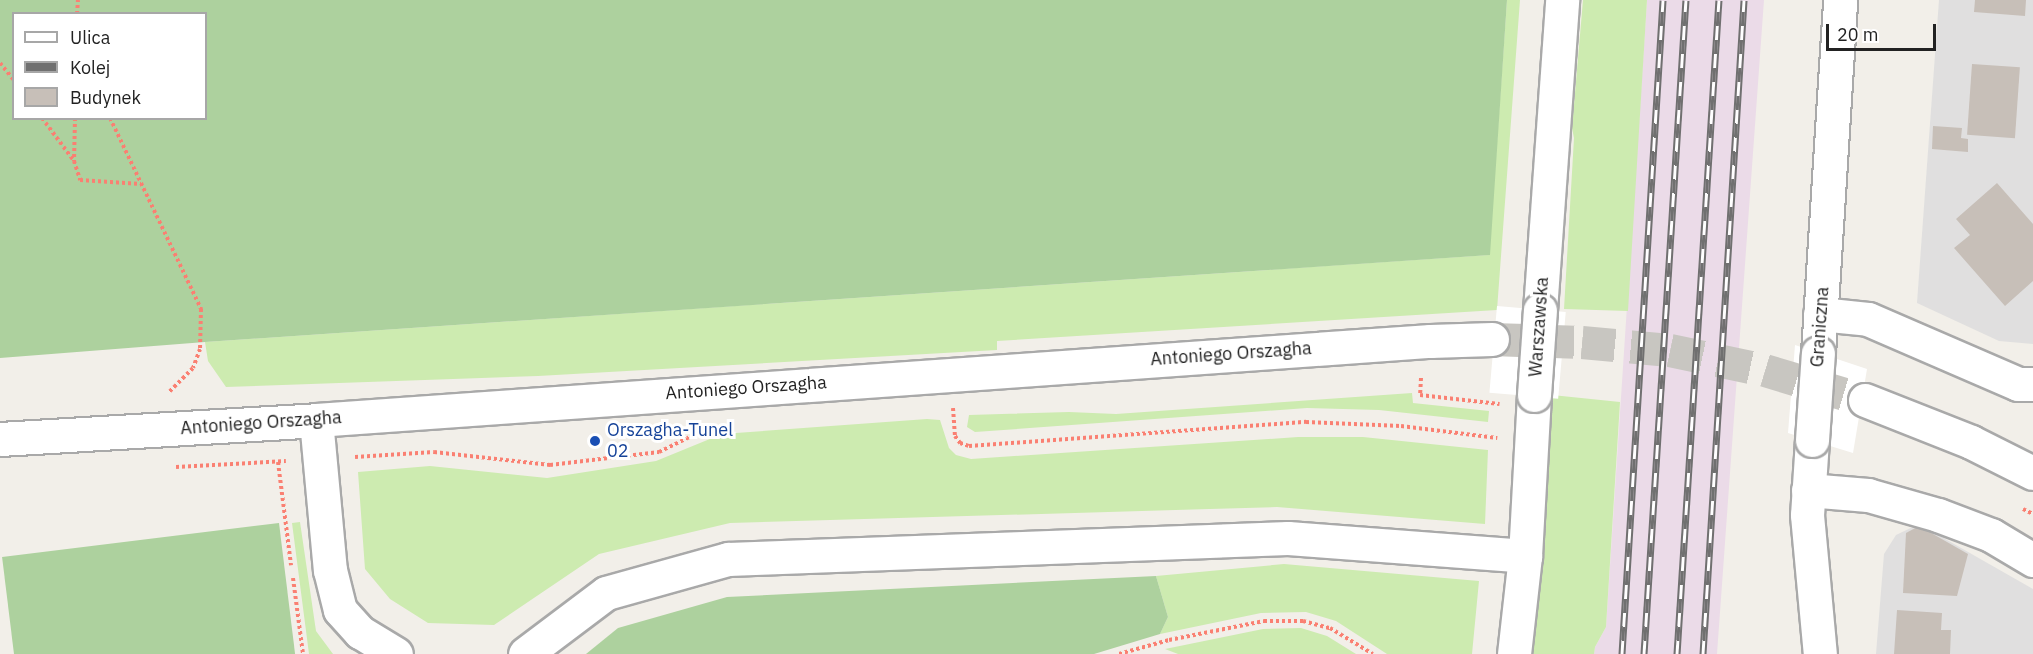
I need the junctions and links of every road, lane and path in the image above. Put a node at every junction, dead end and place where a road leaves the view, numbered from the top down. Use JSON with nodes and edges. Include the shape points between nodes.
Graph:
{"nodes":[{"id":1,"x":1562,"y":0,"type":"edge"},
{"id":2,"x":1840,"y":0,"type":"edge"},
{"id":3,"x":0,"y":63,"type":"edge"},
{"id":4,"x":12,"y":78,"type":"edge"},
{"id":5,"x":43,"y":120,"type":"edge"},
{"id":6,"x":75,"y":120,"type":"edge"},
{"id":7,"x":111,"y":120,"type":"edge"},
{"id":8,"x":74,"y":161,"type":"junction"},
{"id":9,"x":141,"y":184,"type":"junction"},
{"id":10,"x":1820,"y":314,"type":"junction"},
{"id":11,"x":1492,"y":339,"type":"tunnel mouth"},
{"id":12,"x":1420,"y":378,"type":"dead end"},
{"id":13,"x":2033,"y":384,"type":"edge"},
{"id":14,"x":170,"y":392,"type":"dead end"},
{"id":15,"x":1520,"y":400,"type":"junction"},
{"id":16,"x":1865,"y":400,"type":"tunnel mouth"},
{"id":17,"x":953,"y":405,"type":"dead end"},
{"id":18,"x":316,"y":420,"type":"junction"},
{"id":19,"x":0,"y":439,"type":"edge"},
{"id":20,"x":1503,"y":439,"type":"dead end"},
{"id":21,"x":290,"y":461,"type":"dead end"},
{"id":22,"x":278,"y":462,"type":"junction"},
{"id":23,"x":174,"y":467,"type":"dead end"},
{"id":24,"x":2033,"y":473,"type":"edge"},
{"id":25,"x":1808,"y":490,"type":"junction"},
{"id":26,"x":1525,"y":556,"type":"junction"},
{"id":27,"x":2033,"y":560,"type":"edge"},
{"id":28,"x":303,"y":654,"type":"edge"},
{"id":29,"x":396,"y":654,"type":"edge"},
{"id":30,"x":525,"y":654,"type":"edge"},
{"id":31,"x":1119,"y":654,"type":"edge"},
{"id":32,"x":1373,"y":654,"type":"edge"},
{"id":33,"x":1514,"y":654,"type":"edge"},
{"id":34,"x":1820,"y":654,"type":"edge"}],
"edges":[{"from":1,"to":15,"type":"street","name":"Warszawska","bridge":true,"via":[[1540,310]]},
{"from":2,"to":10,"type":"street","name":"Graniczna"},
{"from":3,"to":4,"type":"path"},
{"from":5,"to":8,"type":"path"},
{"from":6,"to":8,"type":"path"},
{"from":7,"to":9,"type":"path"},
{"from":8,"to":9,"type":"path","via":[[80,180]]},
{"from":9,"to":14,"type":"path","via":[[201,309],[200,349],[193,368]]},
{"from":10,"to":13,"type":"street","via":[[1868,319],[2018,384]]},
{"from":10,"to":25,"type":"street","name":"Graniczna","bridge":true},
{"from":11,"to":18,"type":"street","name":"Antoniego Orszagha","via":[[874,378]]},
{"from":12,"to":15,"type":"path","via":[[1420,395]]},
{"from":15,"to":26,"type":"street","name":"Warszawska"},
{"from":16,"to":24,"type":"street","via":[[1971,442]]},
{"from":17,"to":20,"type":"path","via":[[956,436],[969,446],[1306,422],[1401,426]]},
{"from":18,"to":19,"type":"street","name":"Antoniego Orszagha"},
{"from":18,"to":29,"type":"street","via":[[330,570],[340,610],[360,632]]},
{"from":21,"to":22,"type":"path"},
{"from":22,"to":23,"type":"path"},
{"from":22,"to":28,"type":"path"},
{"from":25,"to":27,"type":"street","via":[[1868,495],[1938,514],[1991,535]]},
{"from":25,"to":34,"type":"street","name":"Graniczna","via":[[1808,548]]},
{"from":26,"to":30,"type":"street","via":[[1288,538],[728,559],[606,593]]},
{"from":26,"to":33,"type":"street","name":"Warszawska"},
{"from":31,"to":32,"type":"path","via":[[1264,621],[1302,621],[1330,628]]}]}
